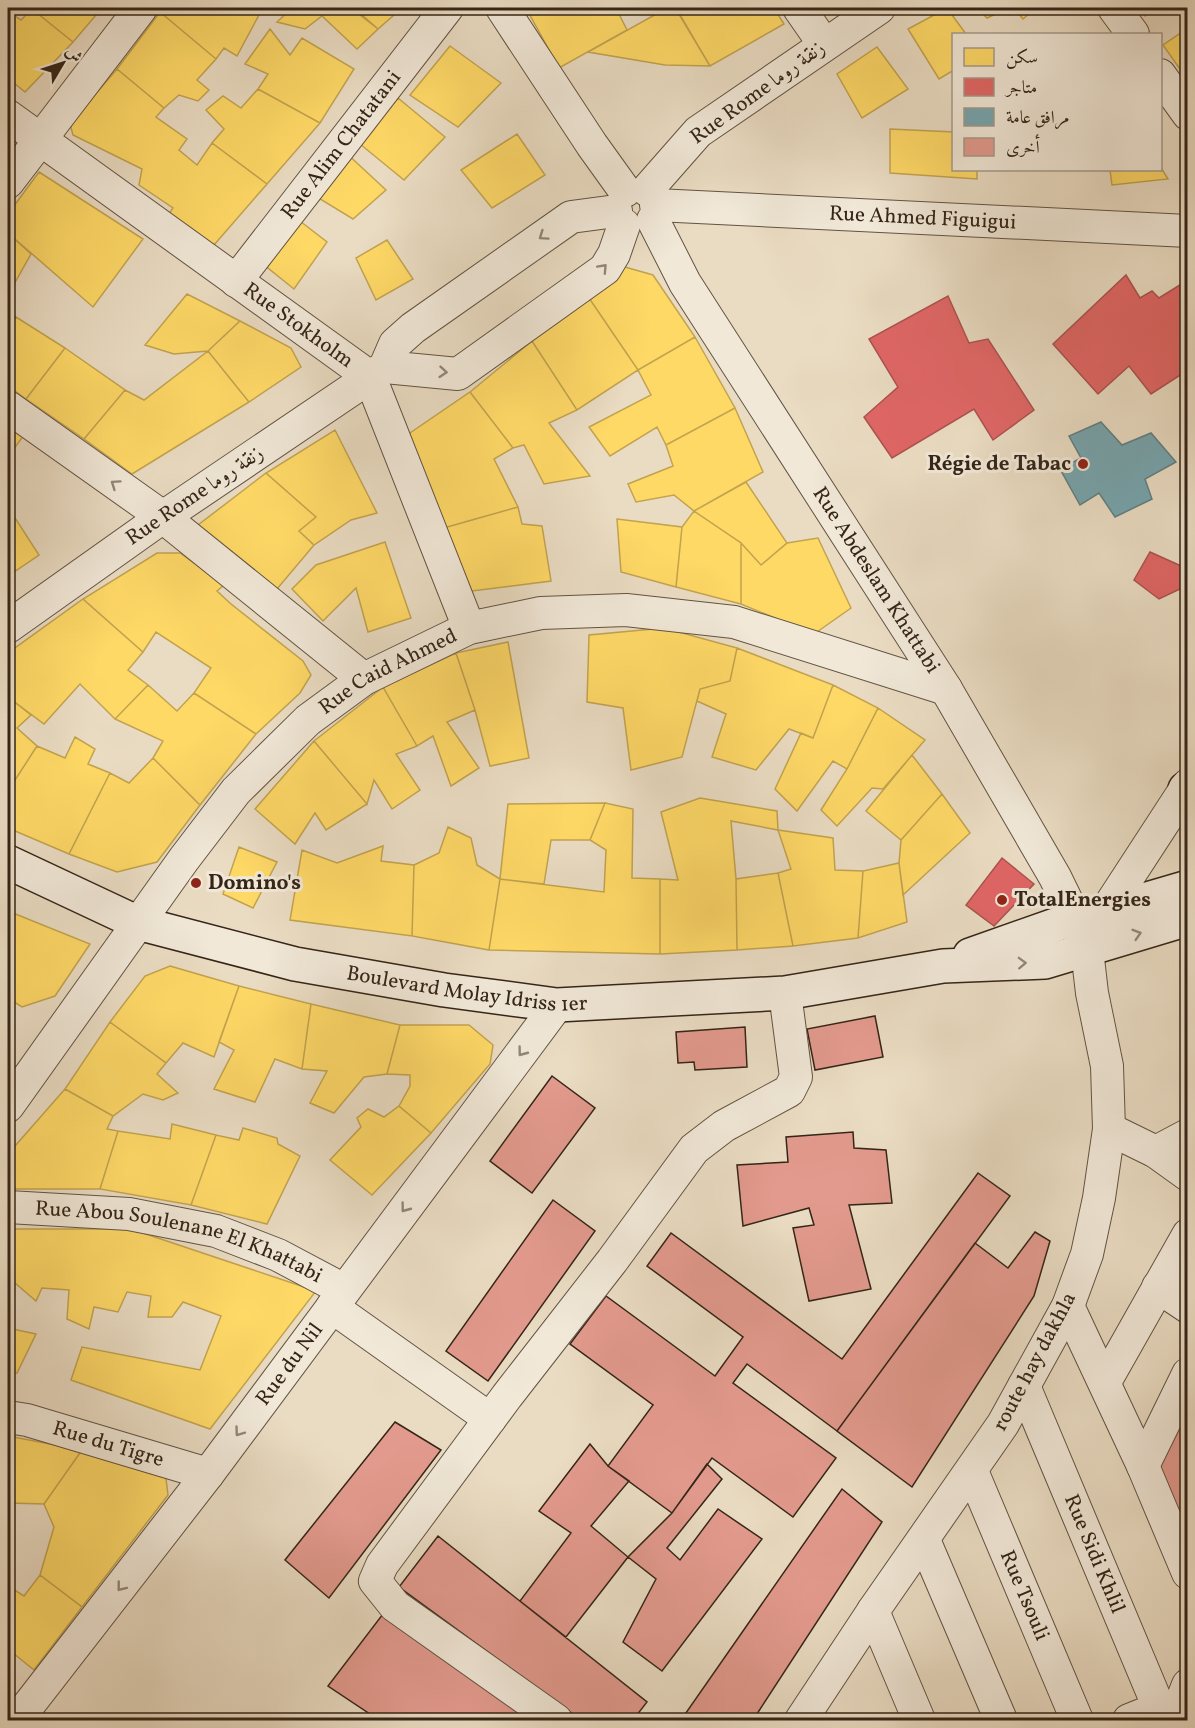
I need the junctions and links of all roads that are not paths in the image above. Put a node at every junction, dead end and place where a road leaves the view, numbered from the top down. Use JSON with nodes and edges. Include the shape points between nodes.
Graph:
{"nodes":[{"id":1,"x":141,"y":8,"type":"edge"},
{"id":2,"x":447,"y":8,"type":"edge"},
{"id":3,"x":502,"y":8,"type":"edge"},
{"id":4,"x":799,"y":8,"type":"edge"},
{"id":5,"x":879,"y":8,"type":"edge"},
{"id":6,"x":1114,"y":8,"type":"edge"},
{"id":7,"x":1132,"y":33,"type":"edge"},
{"id":8,"x":824,"y":44,"type":"junction"},
{"id":9,"x":1162,"y":76,"type":"edge"},
{"id":10,"x":1188,"y":114,"type":"edge"},
{"id":11,"x":8,"y":116,"type":"edge"},
{"id":12,"x":39,"y":141,"type":"junction"},
{"id":13,"x":8,"y":182,"type":"edge"},
{"id":14,"x":637,"y":207,"type":"junction"},
{"id":15,"x":1188,"y":231,"type":"edge"},
{"id":16,"x":236,"y":281,"type":"junction"},
{"id":17,"x":377,"y":372,"type":"junction"},
{"id":18,"x":8,"y":407,"type":"edge"},
{"id":19,"x":163,"y":518,"type":"junction"},
{"id":20,"x":8,"y":627,"type":"edge"},
{"id":21,"x":469,"y":628,"type":"junction"},
{"id":22,"x":364,"y":679,"type":"junction"},
{"id":23,"x":946,"y":689,"type":"junction"},
{"id":24,"x":1187,"y":790,"type":"edge"},
{"id":25,"x":8,"y":862,"type":"edge"},
{"id":26,"x":1188,"y":887,"type":"edge"},
{"id":27,"x":1091,"y":914,"type":"junction"},
{"id":28,"x":1188,"y":919,"type":"edge"},
{"id":29,"x":138,"y":923,"type":"junction"},
{"id":30,"x":1087,"y":950,"type":"junction"},
{"id":31,"x":943,"y":966,"type":"junction"},
{"id":32,"x":785,"y":993,"type":"junction"},
{"id":33,"x":557,"y":1005,"type":"junction"},
{"id":34,"x":8,"y":1106,"type":"edge"},
{"id":35,"x":1109,"y":1129,"type":"junction"},
{"id":36,"x":1188,"y":1135,"type":"edge"},
{"id":37,"x":1156,"y":1152,"type":"junction"},
{"id":38,"x":1188,"y":1175,"type":"edge"},
{"id":39,"x":8,"y":1207,"type":"edge"},
{"id":40,"x":1188,"y":1235,"type":"edge"},
{"id":41,"x":1158,"y":1287,"type":"junction"},
{"id":42,"x":338,"y":1298,"type":"junction"},
{"id":43,"x":1068,"y":1306,"type":"junction"},
{"id":44,"x":1188,"y":1307,"type":"edge"},
{"id":45,"x":1188,"y":1374,"type":"edge"},
{"id":46,"x":1105,"y":1383,"type":"junction"},
{"id":47,"x":1024,"y":1386,"type":"junction"},
{"id":48,"x":8,"y":1416,"type":"edge"},
{"id":49,"x":490,"y":1419,"type":"junction"},
{"id":50,"x":1143,"y":1466,"type":"junction"},
{"id":51,"x":972,"y":1472,"type":"junction"},
{"id":52,"x":208,"y":1474,"type":"junction"},
{"id":53,"x":924,"y":1540,"type":"junction"},
{"id":54,"x":1188,"y":1573,"type":"edge"},
{"id":55,"x":873,"y":1611,"type":"junction"},
{"id":56,"x":1188,"y":1685,"type":"edge"},
{"id":57,"x":1167,"y":1716,"type":"edge"},
{"id":58,"x":17,"y":1720,"type":"edge"},
{"id":59,"x":556,"y":1720,"type":"edge"},
{"id":60,"x":801,"y":1720,"type":"edge"},
{"id":61,"x":919,"y":1720,"type":"edge"},
{"id":62,"x":1001,"y":1720,"type":"edge"},
{"id":63,"x":1077,"y":1720,"type":"edge"},
{"id":64,"x":1129,"y":1720,"type":"edge"}],
"edges":[{"from":1,"to":12,"type":"street"},
{"from":2,"to":16,"type":"street","name":"Rue Alim Chatatani"},
{"from":3,"to":14,"type":"street","name":"Rue Abdeslam Khattabi"},
{"from":4,"to":8,"type":"street"},
{"from":5,"to":8,"type":"street","name":"Rue Rome زنقة روما"},
{"from":6,"to":7,"type":"street"},
{"from":8,"to":14,"type":"street","name":"Rue Rome زنقة روما","via":[[698,132]]},
{"from":9,"to":10,"type":"street"},
{"from":11,"to":12,"type":"street","name":"Rue Stokholm"},
{"from":12,"to":13,"type":"street"},
{"from":12,"to":16,"type":"street","name":"Rue Stokholm"},
{"from":14,"to":15,"type":"street","name":"Rue Ahmed Figuigui"},
{"from":14,"to":17,"type":"street","name":"Rue Rome زنقة روما","one_way":true,"via":[[571,217],[413,328],[395,344]]},
{"from":17,"to":14,"type":"street","name":"Rue Rome زنقة روما","one_way":true,"via":[[458,374],[605,269]]},
{"from":14,"to":23,"type":"street","name":"Rue Abdeslam Khattabi"},
{"from":16,"to":17,"type":"street","name":"Rue Stokholm"},
{"from":17,"to":19,"type":"street","name":"Rue Rome زنقة روما"},
{"from":17,"to":21,"type":"street","name":"Rue Stokholm"},
{"from":19,"to":18,"type":"street","one_way":true},
{"from":19,"to":20,"type":"street","name":"Rue Rome زنقة روما"},
{"from":19,"to":22,"type":"street"},
{"from":21,"to":22,"type":"street","name":"Rue Caid Ahmed"},
{"from":21,"to":23,"type":"street","name":"Rue Caid Ahmed","via":[[541,613],[626,610],[734,622]]},
{"from":22,"to":29,"type":"street","name":"Rue Caid Ahmed","via":[[308,720],[236,792]]},
{"from":23,"to":27,"type":"street","name":"Rue Abdeslam Khattabi","via":[[1055,877]]},
{"from":24,"to":27,"type":"street"},
{"from":25,"to":29,"type":"street","name":"Boulevard Molay Idriss 1er"},
{"from":26,"to":27,"type":"street","name":"Boulevard Molay Idriss 1er"},
{"from":27,"to":30,"type":"street"},
{"from":27,"to":31,"type":"street","name":"Boulevard Molay Idriss 1er"},
{"from":30,"to":28,"type":"street","name":"Boulevard Molay Idriss 1er","one_way":true},
{"from":29,"to":33,"type":"street","name":"Boulevard Molay Idriss 1er","via":[[295,964]]},
{"from":29,"to":34,"type":"street","name":"Rue Caid Ahmed"},
{"from":31,"to":30,"type":"street","name":"Boulevard Molay Idriss 1er","one_way":true,"via":[[1045,962]]},
{"from":30,"to":35,"type":"street","name":"route hay dakhla","via":[[1107,1066]]},
{"from":31,"to":32,"type":"street","name":"Boulevard Molay Idriss 1er"},
{"from":32,"to":33,"type":"street","name":"Boulevard Molay Idriss 1er"},
{"from":32,"to":49,"type":"street","via":[[796,1077],[789,1091],[724,1126],[694,1149]]},
{"from":33,"to":42,"type":"street","name":"Rue du Nil","one_way":true},
{"from":35,"to":37,"type":"street"},
{"from":35,"to":43,"type":"street","name":"route hay dakhla","via":[[1087,1254]]},
{"from":36,"to":37,"type":"street"},
{"from":37,"to":38,"type":"street"},
{"from":39,"to":42,"type":"street","name":"Rue Abou Soulenane El Khattabi","via":[[129,1214],[216,1231],[278,1255]]},
{"from":40,"to":41,"type":"street"},
{"from":41,"to":44,"type":"street"},
{"from":41,"to":46,"type":"street"},
{"from":42,"to":49,"type":"street","name":"Rue Abou Soulenane El Khattabi"},
{"from":42,"to":52,"type":"street","name":"Rue du Nil","one_way":true},
{"from":43,"to":46,"type":"street"},
{"from":43,"to":47,"type":"street","name":"route hay dakhla"},
{"from":45,"to":50,"type":"street"},
{"from":46,"to":50,"type":"street"},
{"from":47,"to":51,"type":"street","name":"route hay dakhla"},
{"from":47,"to":57,"type":"street","name":"Rue Sidi Khlil"},
{"from":48,"to":52,"type":"street","name":"Rue du Tigre"},
{"from":49,"to":59,"type":"street","via":[[382,1565],[375,1581],[395,1606]]},
{"from":50,"to":54,"type":"street"},
{"from":51,"to":53,"type":"street","name":"route hay dakhla"},
{"from":51,"to":63,"type":"street","name":"Rue Tsouli"},
{"from":52,"to":58,"type":"street","name":"Rue du Nil","one_way":true},
{"from":53,"to":55,"type":"street","name":"route hay dakhla"},
{"from":53,"to":62,"type":"street"},
{"from":55,"to":60,"type":"street","name":"route hay dakhla"},
{"from":55,"to":61,"type":"street"},
{"from":56,"to":57,"type":"street"},
{"from":57,"to":64,"type":"street"}]}
